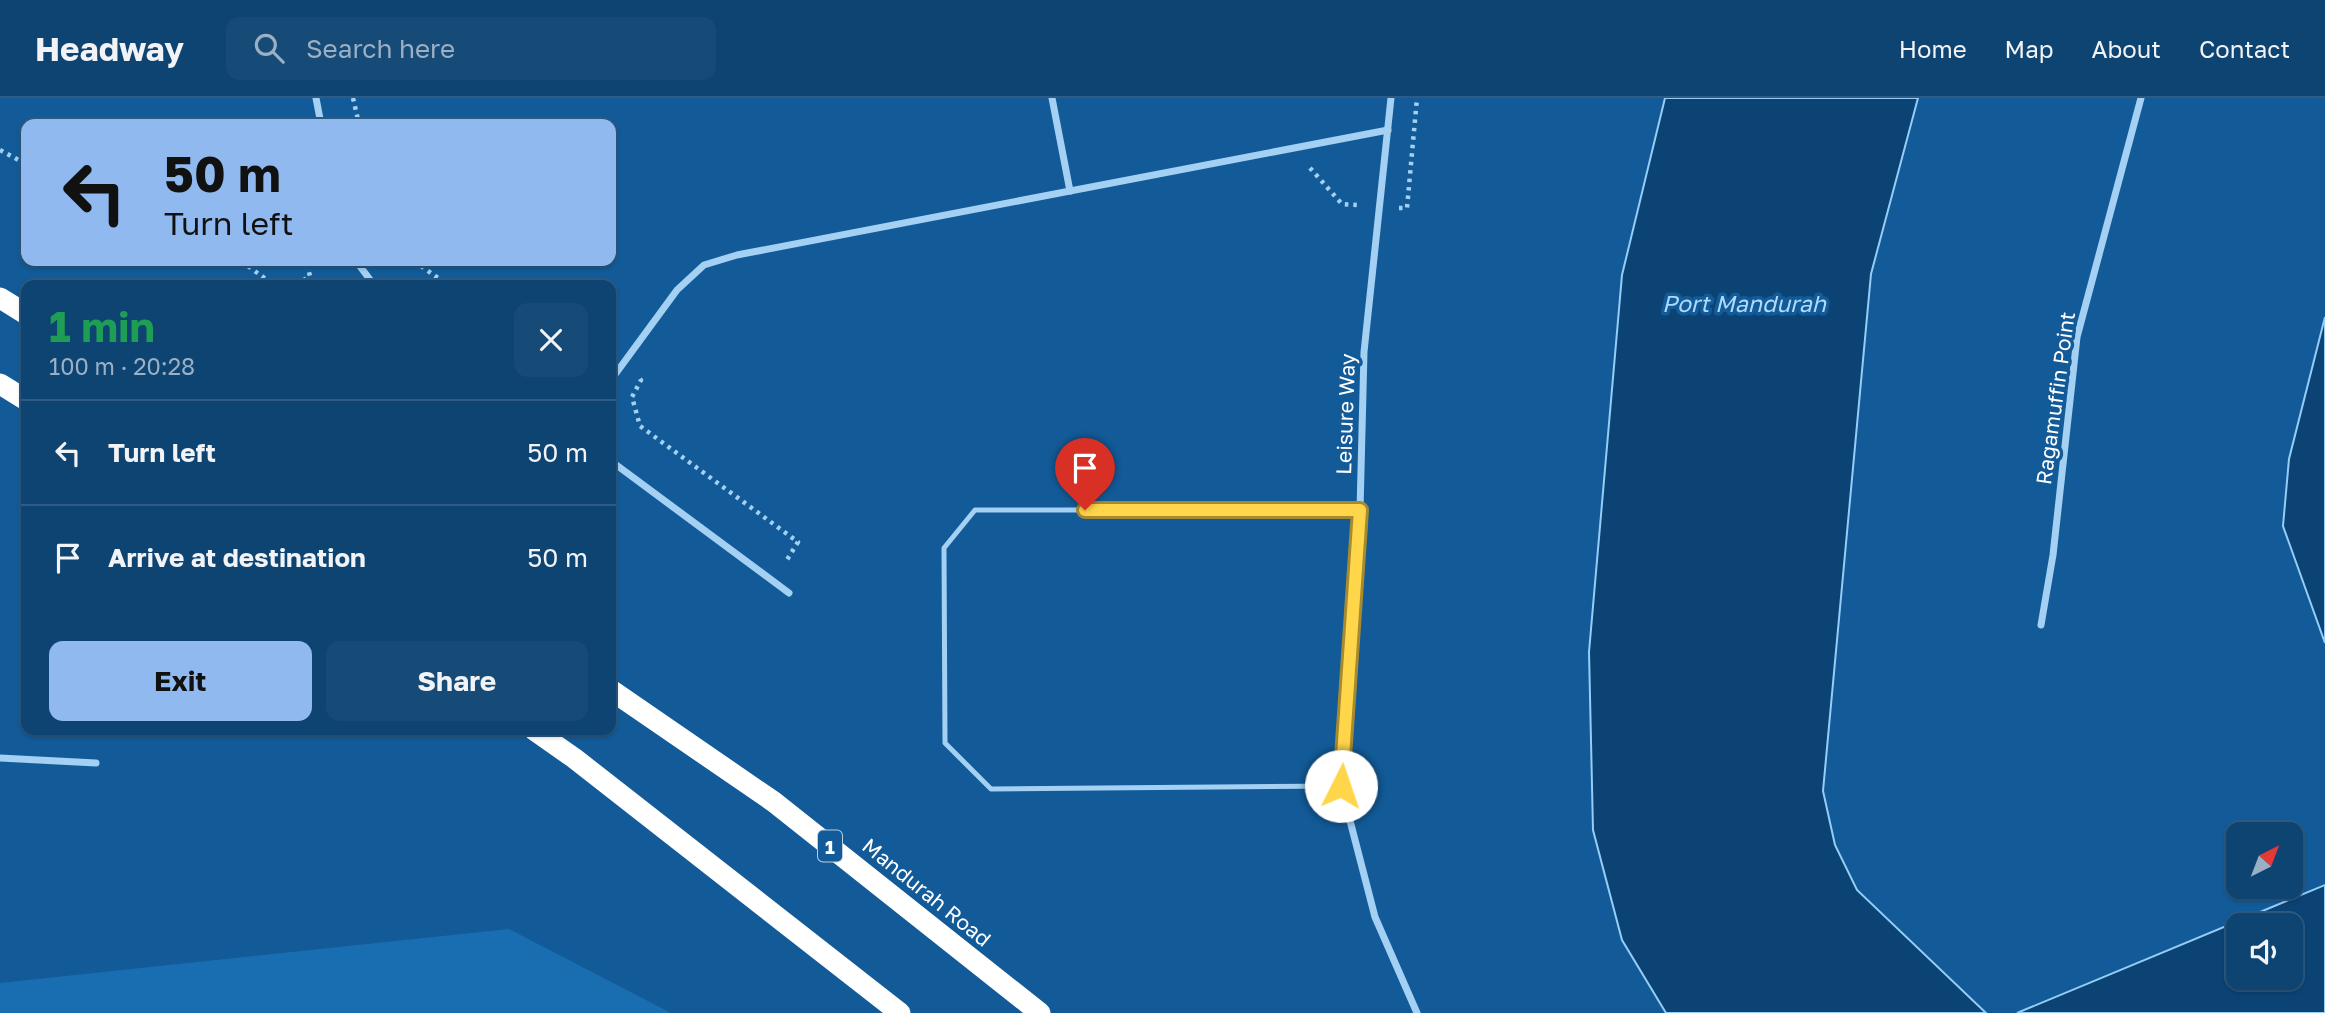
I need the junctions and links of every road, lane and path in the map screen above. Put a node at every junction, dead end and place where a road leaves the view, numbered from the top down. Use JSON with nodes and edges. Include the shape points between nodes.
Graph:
{"nodes":[{"id":1,"x":316,"y":98,"type":"edge"},
{"id":2,"x":353,"y":98,"type":"edge"},
{"id":3,"x":1052,"y":98,"type":"edge"},
{"id":4,"x":1391,"y":98,"type":"edge"},
{"id":5,"x":1417,"y":98,"type":"edge"},
{"id":6,"x":2141,"y":98,"type":"edge"},
{"id":7,"x":320,"y":119,"type":"edge"},
{"id":8,"x":358,"y":119,"type":"edge"},
{"id":9,"x":1388,"y":130,"type":"junction"},
{"id":10,"x":0,"y":150,"type":"edge"},
{"id":11,"x":21,"y":161,"type":"edge"},
{"id":12,"x":1308,"y":166,"type":"dead end"},
{"id":13,"x":1070,"y":191,"type":"junction"},
{"id":14,"x":1380,"y":206,"type":"junction"},
{"id":15,"x":248,"y":266,"type":"edge"},
{"id":16,"x":307,"y":266,"type":"edge"},
{"id":17,"x":421,"y":266,"type":"edge"},
{"id":18,"x":267,"y":280,"type":"edge"},
{"id":19,"x":304,"y":280,"type":"edge"},
{"id":20,"x":441,"y":280,"type":"edge"},
{"id":21,"x":0,"y":298,"type":"edge"},
{"id":22,"x":21,"y":311,"type":"edge"},
{"id":23,"x":622,"y":366,"type":"junction"},
{"id":24,"x":649,"y":370,"type":"dead end"},
{"id":25,"x":616,"y":374,"type":"edge"},
{"id":26,"x":641,"y":380,"type":"junction"},
{"id":27,"x":0,"y":384,"type":"edge"},
{"id":28,"x":21,"y":397,"type":"edge"},
{"id":29,"x":616,"y":465,"type":"edge"},
{"id":30,"x":1360,"y":510,"type":"junction"},
{"id":31,"x":774,"y":582,"type":"junction"},
{"id":32,"x":789,"y":593,"type":"dead end"},
{"id":33,"x":2042,"y":625,"type":"dead end"},
{"id":34,"x":616,"y":694,"type":"edge"},
{"id":35,"x":541,"y":735,"type":"edge"},
{"id":36,"x":0,"y":758,"type":"edge"},
{"id":37,"x":96,"y":763,"type":"dead end"},
{"id":38,"x":1341,"y":786,"type":"junction"},
{"id":39,"x":900,"y":1013,"type":"edge"},
{"id":40,"x":1040,"y":1013,"type":"edge"},
{"id":41,"x":1417,"y":1013,"type":"edge"}],
"edges":[{"from":1,"to":7,"type":"street"},
{"from":2,"to":8,"type":"path"},
{"from":3,"to":13,"type":"street"},
{"from":4,"to":9,"type":"street","name":"Leisure Way"},
{"from":5,"to":14,"type":"path","via":[[1407,208]]},
{"from":6,"to":33,"type":"street","name":"Ragamuffin Point","via":[[2077,337]]},
{"from":9,"to":13,"type":"street"},
{"from":9,"to":14,"type":"street","name":"Leisure Way"},
{"from":10,"to":11,"type":"path"},
{"from":12,"to":14,"type":"path","via":[[1342,204]]},
{"from":13,"to":23,"type":"street","via":[[704,265],[677,290]]},
{"from":14,"to":30,"type":"street","name":"Leisure Way","via":[[1364,352]]},
{"from":15,"to":18,"type":"path"},
{"from":16,"to":19,"type":"path","via":[[310,276]]},
{"from":17,"to":20,"type":"path"},
{"from":21,"to":22,"type":"highway"},
{"from":23,"to":25,"type":"street"},
{"from":23,"to":26,"type":"path"},
{"from":24,"to":26,"type":"path"},
{"from":26,"to":31,"type":"path","via":[[632,397],[640,426],[798,542]]},
{"from":27,"to":28,"type":"highway"},
{"from":29,"to":31,"type":"street"},
{"from":30,"to":38,"type":"street","name":"Leisure Way"},
{"from":30,"to":38,"type":"lane","via":[[975,510],[944,548],[945,743],[992,789]]},
{"from":31,"to":32,"type":"street"},
{"from":34,"to":40,"type":"highway","name":"Mandurah Road","number":"1","via":[[774,802]]},
{"from":35,"to":39,"type":"highway"},
{"from":36,"to":37,"type":"street"},
{"from":38,"to":41,"type":"street","name":"Leisure Way","via":[[1375,917]]}]}
